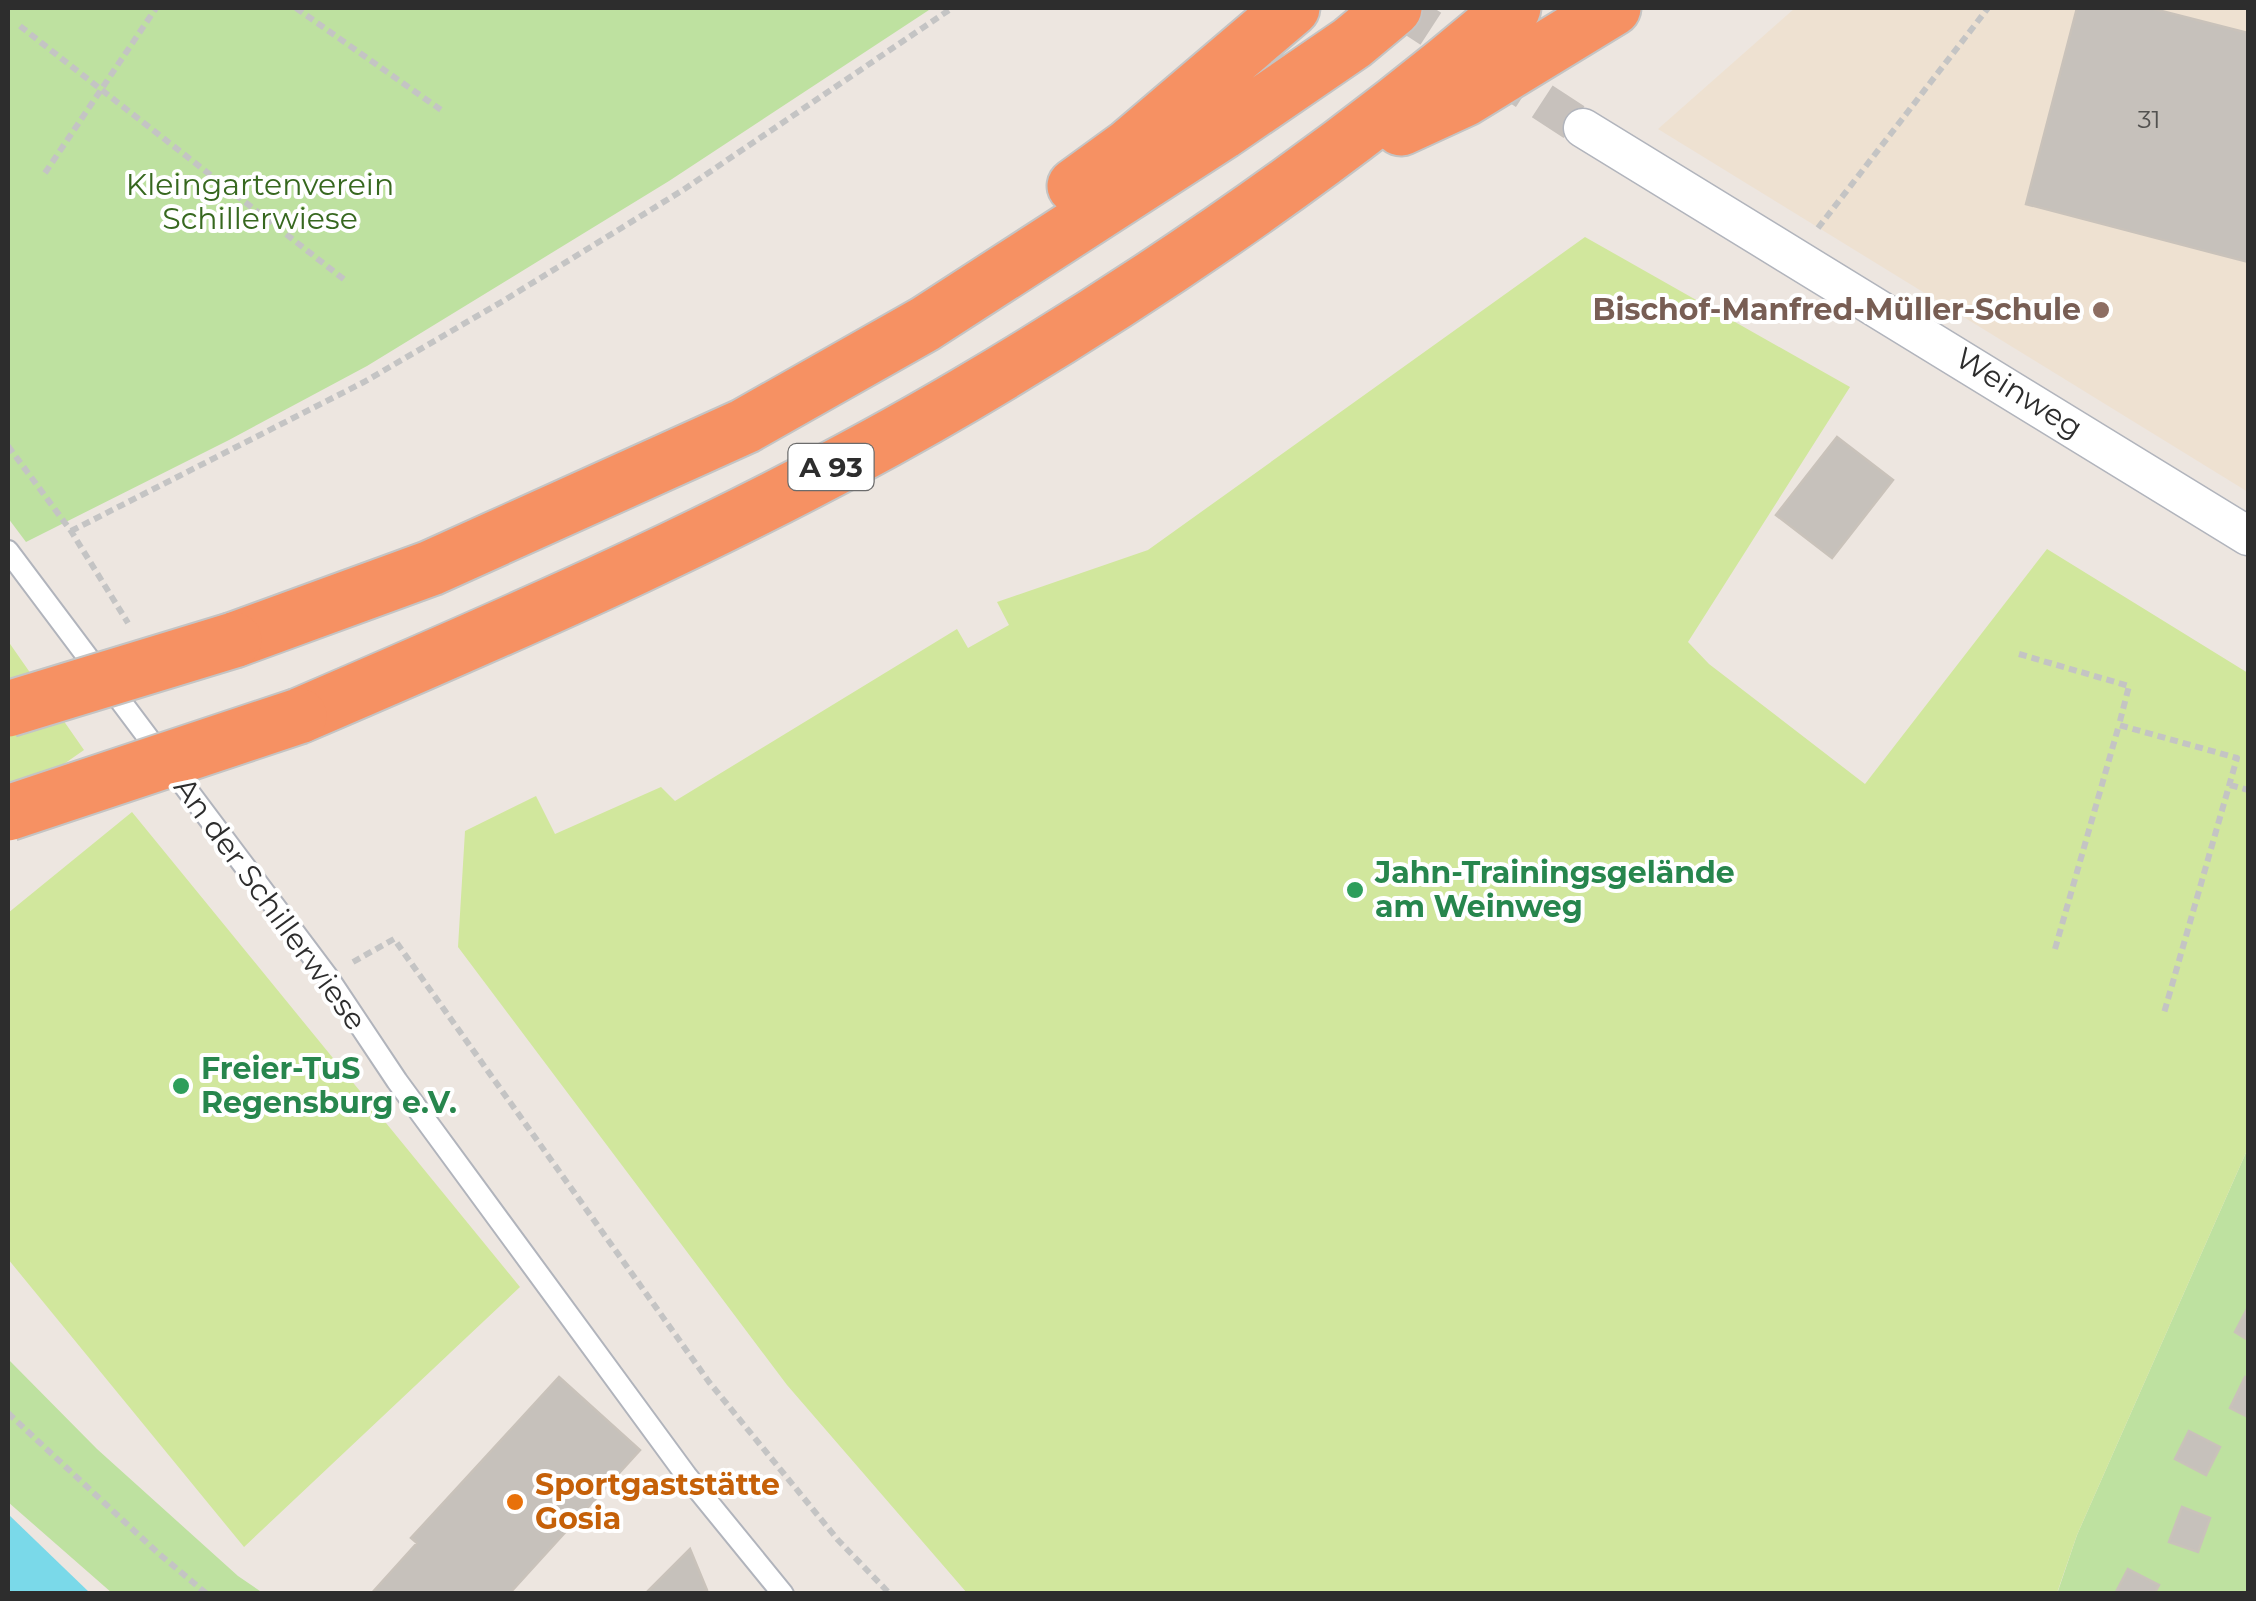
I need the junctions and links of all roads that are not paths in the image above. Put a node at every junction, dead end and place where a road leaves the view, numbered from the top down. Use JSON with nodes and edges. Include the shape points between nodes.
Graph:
{"nodes":[{"id":1,"x":1292,"y":8,"type":"edge"},
{"id":2,"x":1394,"y":8,"type":"edge"},
{"id":3,"x":1513,"y":8,"type":"edge"},
{"id":4,"x":1613,"y":8,"type":"edge"},
{"id":5,"x":1583,"y":128,"type":"tunnel mouth"},
{"id":6,"x":1328,"y":156,"type":"junction"},
{"id":7,"x":745,"y":426,"type":"junction"},
{"id":8,"x":2248,"y":536,"type":"edge"},
{"id":9,"x":8,"y":551,"type":"edge"},
{"id":10,"x":8,"y":709,"type":"edge"},
{"id":11,"x":8,"y":813,"type":"edge"},
{"id":12,"x":782,"y":1594,"type":"edge"}],
"edges":[{"from":1,"to":7,"type":"highway","via":[[1130,146]]},
{"from":2,"to":7,"type":"highway","number":"A 93","via":[[1222,132],[958,302]]},
{"from":3,"to":6,"type":"highway","number":"A 93"},
{"from":4,"to":6,"type":"highway","via":[[1464,100]]},
{"from":5,"to":8,"type":"street","name":"Weinweg"},
{"from":6,"to":11,"type":"highway","number":"A 93","bridge":true,"via":[[1156,276],[947,404],[654,558],[299,716]]},
{"from":7,"to":10,"type":"highway","number":"A 93","bridge":true,"via":[[431,568],[234,640]]},
{"from":9,"to":12,"type":"lane","name":"An der Schillerwiese","via":[[327,976],[396,1081],[686,1476]]}]}
